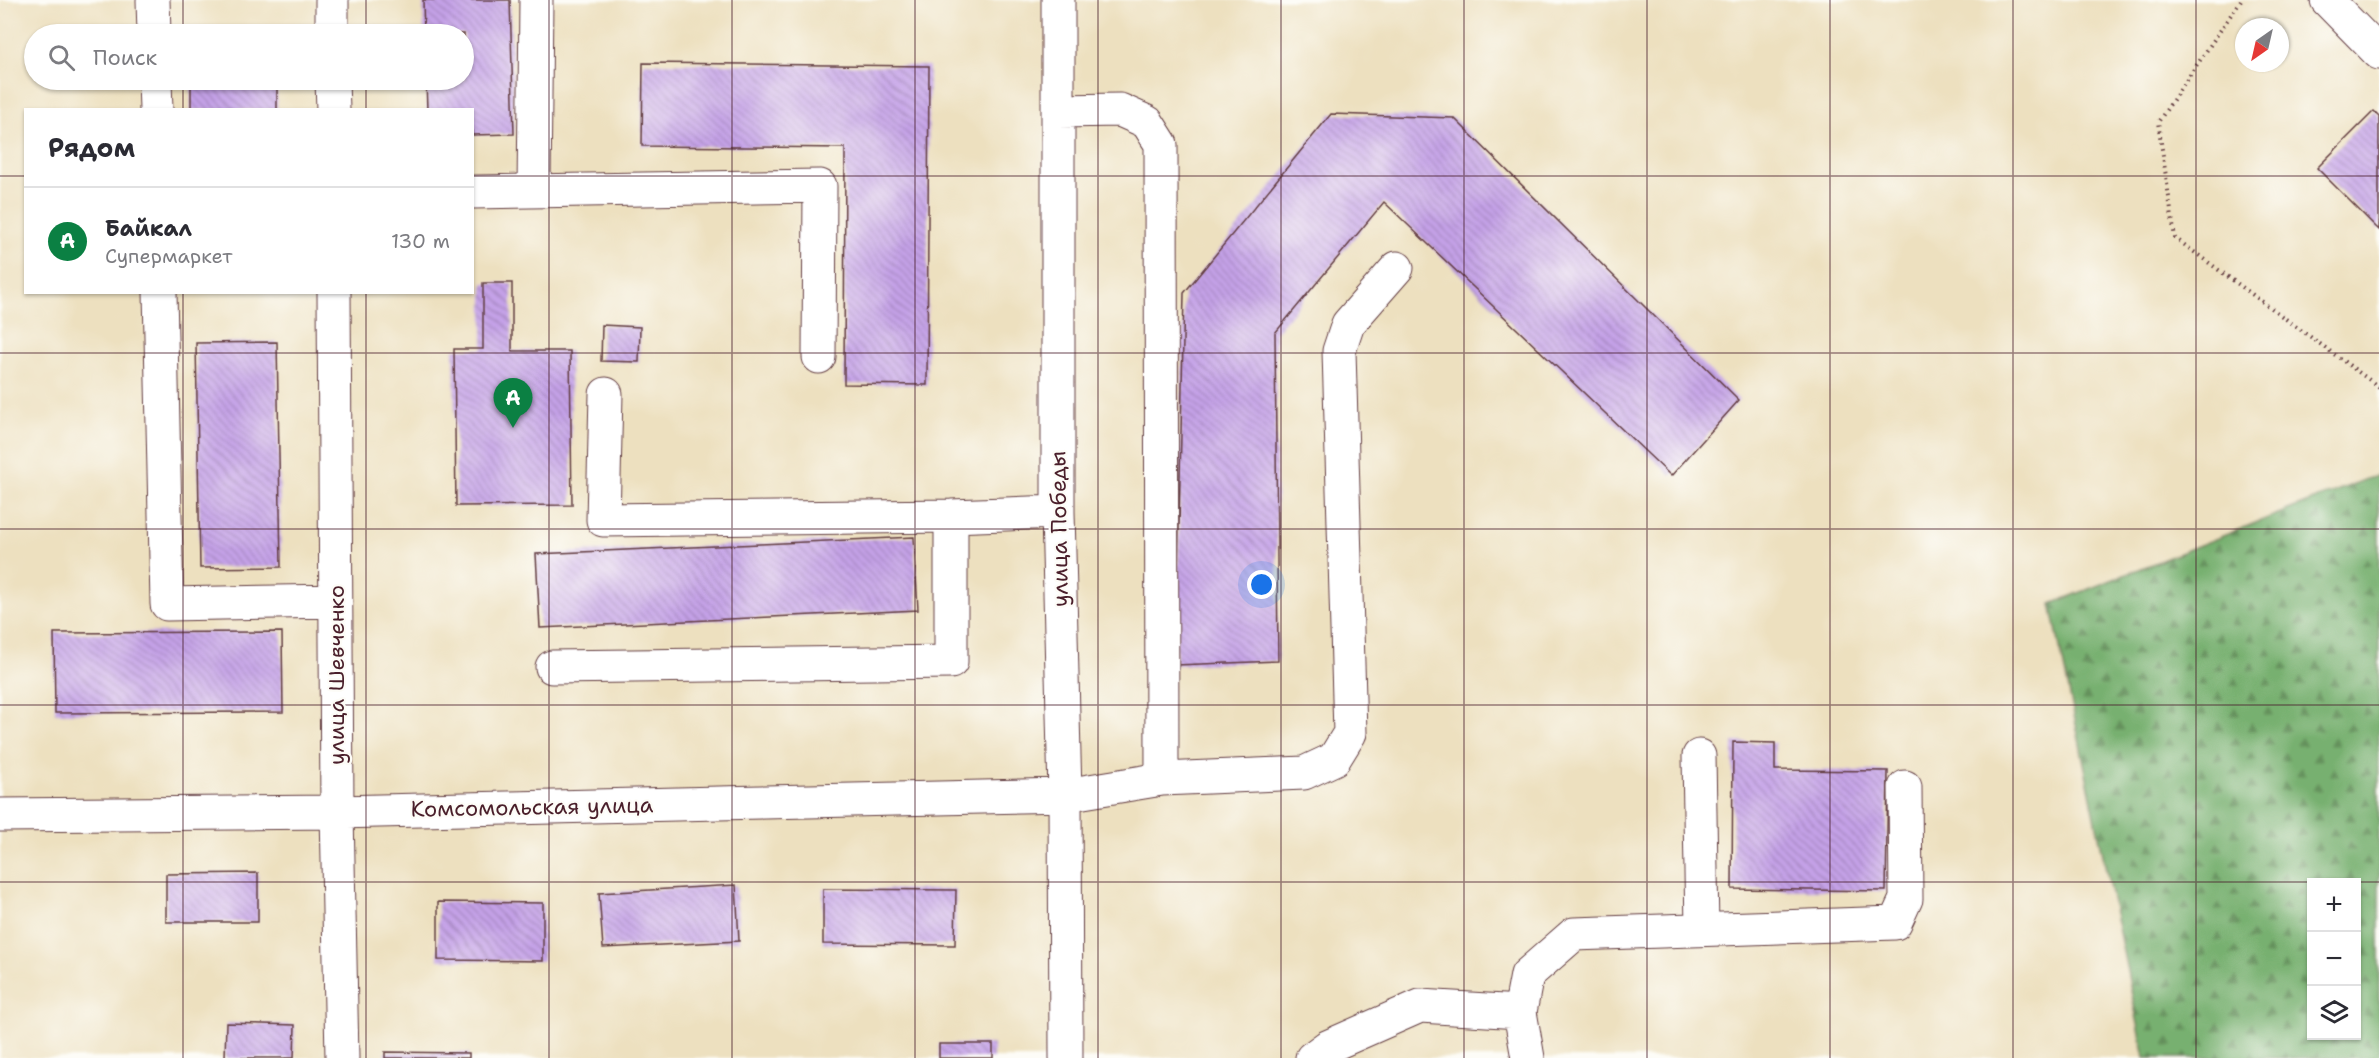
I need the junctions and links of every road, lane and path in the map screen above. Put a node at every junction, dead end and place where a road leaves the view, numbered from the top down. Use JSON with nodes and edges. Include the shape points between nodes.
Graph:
{"nodes":[{"id":1,"x":153,"y":0,"type":"edge"},
{"id":2,"x":332,"y":0,"type":"edge"},
{"id":3,"x":536,"y":0,"type":"edge"},
{"id":4,"x":1058,"y":0,"type":"edge"},
{"id":5,"x":2241,"y":0,"type":"edge"},
{"id":6,"x":2327,"y":0,"type":"edge"},
{"id":7,"x":154,"y":24,"type":"edge"},
{"id":8,"x":332,"y":24,"type":"edge"},
{"id":9,"x":2379,"y":53,"type":"edge"},
{"id":10,"x":155,"y":90,"type":"edge"},
{"id":11,"x":332,"y":90,"type":"edge"},
{"id":12,"x":156,"y":108,"type":"edge"},
{"id":13,"x":333,"y":108,"type":"edge"},
{"id":14,"x":1059,"y":111,"type":"junction"},
{"id":15,"x":534,"y":191,"type":"junction"},
{"id":16,"x":474,"y":192,"type":"edge"},
{"id":17,"x":1397,"y":268,"type":"dead end"},
{"id":18,"x":160,"y":294,"type":"edge"},
{"id":19,"x":334,"y":294,"type":"edge"},
{"id":20,"x":819,"y":357,"type":"dead end"},
{"id":21,"x":2379,"y":387,"type":"edge"},
{"id":22,"x":606,"y":394,"type":"dead end"},
{"id":23,"x":1058,"y":512,"type":"junction"},
{"id":24,"x":951,"y":516,"type":"junction"},
{"id":25,"x":336,"y":601,"type":"junction"},
{"id":26,"x":552,"y":667,"type":"dead end"},
{"id":27,"x":1699,"y":756,"type":"dead end"},
{"id":28,"x":1162,"y":779,"type":"junction"},
{"id":29,"x":1905,"y":787,"type":"dead end"},
{"id":30,"x":1065,"y":795,"type":"junction"},
{"id":31,"x":337,"y":812,"type":"junction"},
{"id":32,"x":0,"y":815,"type":"edge"},
{"id":33,"x":1702,"y":930,"type":"junction"},
{"id":34,"x":1520,"y":1012,"type":"junction"},
{"id":35,"x":342,"y":1058,"type":"edge"},
{"id":36,"x":1066,"y":1058,"type":"edge"},
{"id":37,"x":1312,"y":1058,"type":"edge"},
{"id":38,"x":1528,"y":1058,"type":"edge"}],
"edges":[{"from":1,"to":7,"type":"street"},
{"from":2,"to":8,"type":"street"},
{"from":3,"to":15,"type":"street"},
{"from":4,"to":14,"type":"street","name":"улица Победы"},
{"from":5,"to":21,"type":"path","via":[[2158,122],[2175,238]]},
{"from":6,"to":9,"type":"street"},
{"from":10,"to":12,"type":"street"},
{"from":11,"to":13,"type":"street"},
{"from":14,"to":23,"type":"street","name":"улица Победы"},
{"from":14,"to":28,"type":"street","via":[[1120,110],[1147,122],[1161,144]]},
{"from":15,"to":16,"type":"street"},
{"from":15,"to":20,"type":"street","via":[[820,186]]},
{"from":17,"to":28,"type":"street","name":"Комсомольская улица","via":[[1348,324],[1339,351],[1350,733],[1334,759],[1304,773]]},
{"from":18,"to":25,"type":"street","via":[[167,604]]},
{"from":19,"to":25,"type":"street","name":"улица Шевченко"},
{"from":22,"to":24,"type":"street","via":[[603,520]]},
{"from":23,"to":24,"type":"street"},
{"from":23,"to":30,"type":"street","name":"улица Победы"},
{"from":24,"to":26,"type":"street","via":[[951,662]]},
{"from":25,"to":31,"type":"street","name":"улица Шевченко"},
{"from":27,"to":33,"type":"street"},
{"from":28,"to":30,"type":"street","name":"Комсомольская улица"},
{"from":29,"to":33,"type":"street","via":[[1906,899],[1895,923]]},
{"from":30,"to":31,"type":"street","name":"Комсомольская улица"},
{"from":30,"to":36,"type":"street","name":"улица Победы"},
{"from":31,"to":32,"type":"street","name":"Комсомольская улица"},
{"from":31,"to":35,"type":"street","name":"улица Шевченко"},
{"from":33,"to":34,"type":"street","via":[[1574,934],[1527,975]]},
{"from":34,"to":37,"type":"street","via":[[1420,1006],[1327,1047]]},
{"from":34,"to":38,"type":"street"}]}
